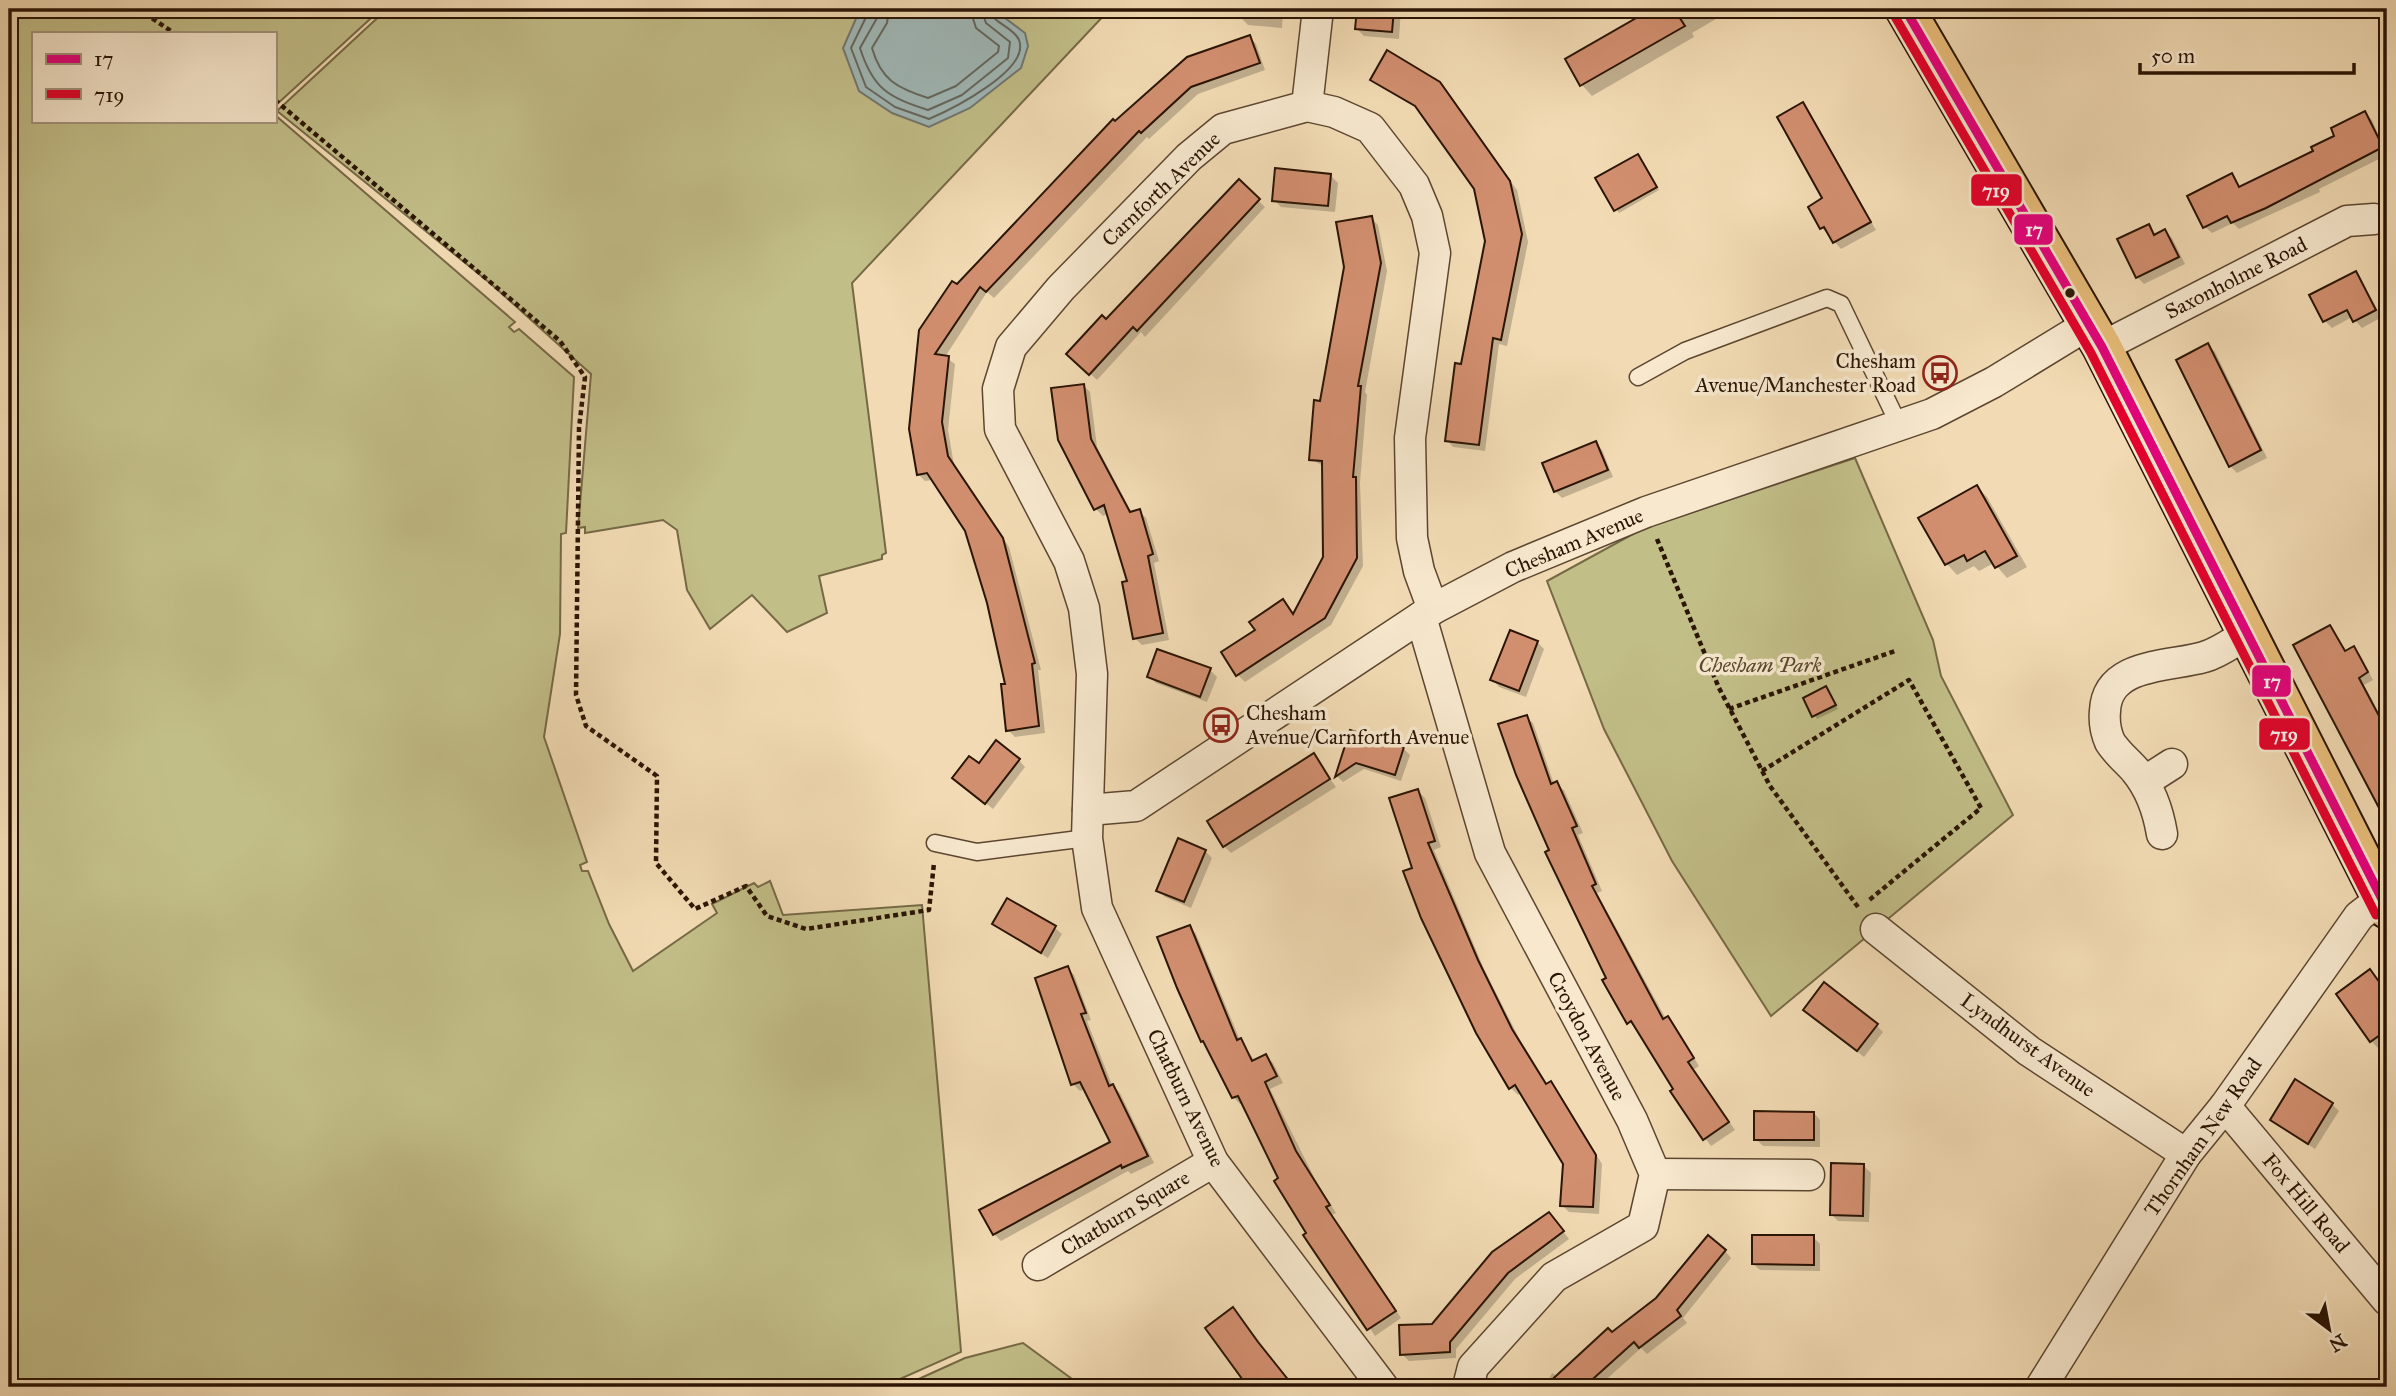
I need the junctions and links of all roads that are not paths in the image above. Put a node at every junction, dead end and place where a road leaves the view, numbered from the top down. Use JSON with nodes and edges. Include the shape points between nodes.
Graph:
{"nodes":[{"id":1,"x":1318,"y":9,"type":"edge"},
{"id":2,"x":1905,"y":9,"type":"edge"},
{"id":3,"x":1307,"y":106,"type":"junction"},
{"id":4,"x":2374,"y":219,"type":"dead end"},
{"id":5,"x":2096,"y":336,"type":"junction"},
{"id":6,"x":1638,"y":377,"type":"dead end"},
{"id":7,"x":1900,"y":427,"type":"junction"},
{"id":8,"x":1427,"y":613,"type":"junction"},
{"id":9,"x":2246,"y":634,"type":"junction"},
{"id":10,"x":2172,"y":764,"type":"dead end"},
{"id":11,"x":2144,"y":782,"type":"junction"},
{"id":12,"x":1087,"y":824,"type":"junction"},
{"id":13,"x":2162,"y":834,"type":"dead end"},
{"id":14,"x":935,"y":843,"type":"road end"},
{"id":15,"x":2384,"y":904,"type":"edge"},
{"id":16,"x":1876,"y":929,"type":"dead end"},
{"id":17,"x":2225,"y":1106,"type":"junction"},
{"id":18,"x":2186,"y":1154,"type":"junction"},
{"id":19,"x":1213,"y":1162,"type":"junction"},
{"id":20,"x":1655,"y":1174,"type":"junction"},
{"id":21,"x":1809,"y":1175,"type":"dead end"},
{"id":22,"x":1038,"y":1265,"type":"dead end"},
{"id":23,"x":2387,"y":1300,"type":"edge"},
{"id":24,"x":1383,"y":1387,"type":"edge"},
{"id":25,"x":1468,"y":1387,"type":"edge"},
{"id":26,"x":2041,"y":1387,"type":"edge"}],
"edges":[{"from":1,"to":3,"type":"street"},
{"from":2,"to":5,"type":"main road"},
{"from":3,"to":8,"type":"street","via":[[1370,128],[1414,186],[1427,216],[1435,253],[1410,438],[1412,538]]},
{"from":3,"to":12,"type":"street","name":"Carnforth Avenue","via":[[1223,129],[1189,157],[1061,288],[1011,347],[998,389],[1000,429],[1069,561],[1084,608],[1092,674]]},
{"from":4,"to":5,"type":"street","name":"Saxonholme Road","via":[[2347,221]]},
{"from":5,"to":7,"type":"street","name":"Chesham Avenue"},
{"from":5,"to":9,"type":"main road"},
{"from":6,"to":7,"type":"lane","via":[[1685,351],[1827,298],[1841,304]]},
{"from":7,"to":8,"type":"street","name":"Chesham Avenue","via":[[1646,512],[1513,567]]},
{"from":8,"to":12,"type":"street","name":"Chesham Avenue","via":[[1136,806]]},
{"from":8,"to":20,"type":"street","name":"Croydon Avenue","via":[[1490,853],[1632,1120]]},
{"from":9,"to":11,"type":"street","via":[[2209,656],[2144,668],[2114,686],[2105,703],[2109,741]]},
{"from":9,"to":15,"type":"main road"},
{"from":10,"to":11,"type":"street"},
{"from":11,"to":13,"type":"street","via":[[2155,803]]},
{"from":12,"to":14,"type":"lane","via":[[977,852]]},
{"from":12,"to":19,"type":"street","name":"Chatburn Avenue","via":[[1097,908]]},
{"from":15,"to":17,"type":"street","name":"Thornham New Road","via":[[2359,916]]},
{"from":16,"to":18,"type":"street","name":"Lyndhurst Avenue","via":[[2029,1051]]},
{"from":17,"to":18,"type":"street","name":"Thornham New Road"},
{"from":17,"to":23,"type":"street","name":"Fox Hill Road"},
{"from":18,"to":26,"type":"street","name":"Thornham New Road"},
{"from":19,"to":22,"type":"street","name":"Chatburn Square"},
{"from":19,"to":24,"type":"street","name":"Chatburn Avenue"},
{"from":20,"to":21,"type":"street"},
{"from":20,"to":25,"type":"street","via":[[1643,1226],[1554,1277],[1473,1367]]}]}
